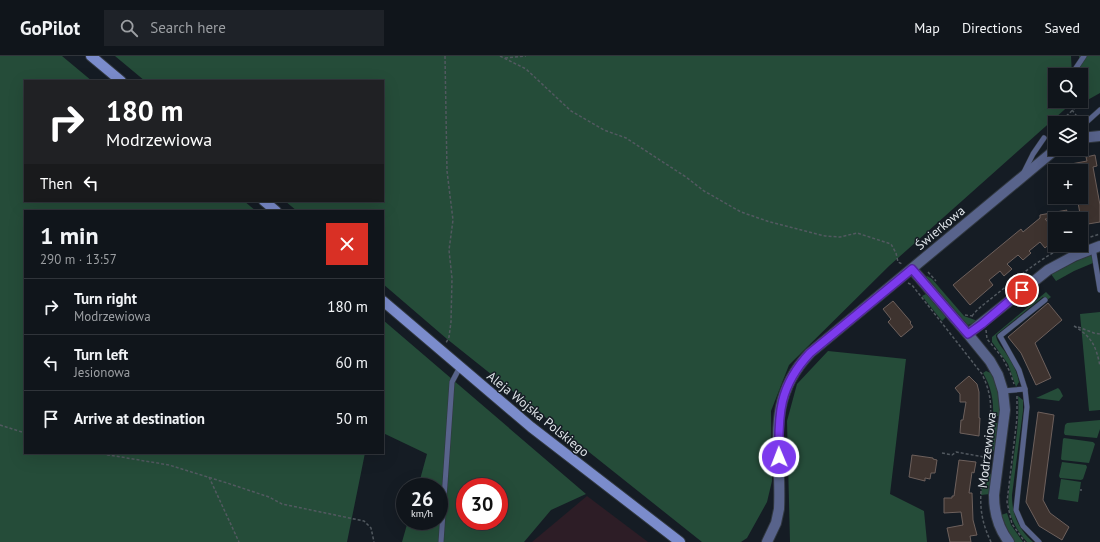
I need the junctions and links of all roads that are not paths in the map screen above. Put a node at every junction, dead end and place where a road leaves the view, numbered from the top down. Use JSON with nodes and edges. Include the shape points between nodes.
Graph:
{"nodes":[{"id":1,"x":92,"y":56,"type":"edge"},
{"id":2,"x":1084,"y":56,"type":"edge"},
{"id":3,"x":1076,"y":68,"type":"edge"},
{"id":4,"x":120,"y":80,"type":"edge"},
{"id":5,"x":1100,"y":110,"type":"edge"},
{"id":6,"x":1088,"y":121,"type":"edge"},
{"id":7,"x":1100,"y":136,"type":"edge"},
{"id":8,"x":1088,"y":137,"type":"edge"},
{"id":9,"x":1044,"y":138,"type":"road end"},
{"id":10,"x":1048,"y":156,"type":"edge"},
{"id":11,"x":1022,"y":177,"type":"junction"},
{"id":12,"x":265,"y":202,"type":"edge"},
{"id":13,"x":275,"y":210,"type":"edge"},
{"id":14,"x":1097,"y":247,"type":"edge"},
{"id":15,"x":912,"y":269,"type":"junction"},
{"id":16,"x":1100,"y":290,"type":"edge"},
{"id":17,"x":1045,"y":300,"type":"dead end"},
{"id":18,"x":384,"y":302,"type":"edge"},
{"id":19,"x":968,"y":334,"type":"junction"},
{"id":20,"x":460,"y":367,"type":"junction"},
{"id":21,"x":1025,"y":389,"type":"junction"},
{"id":22,"x":1003,"y":391,"type":"junction"},
{"id":23,"x":441,"y":542,"type":"edge"},
{"id":24,"x":680,"y":542,"type":"edge"},
{"id":25,"x":767,"y":542,"type":"edge"},
{"id":26,"x":1009,"y":542,"type":"edge"},
{"id":27,"x":1039,"y":542,"type":"edge"}],
"edges":[{"from":1,"to":4,"type":"main road"},
{"from":2,"to":3,"type":"lane"},
{"from":5,"to":6,"type":"lane"},
{"from":7,"to":8,"type":"street"},
{"from":9,"to":11,"type":"lane"},
{"from":10,"to":11,"type":"street","name":"Świerkowa"},
{"from":11,"to":15,"type":"street","name":"Świerkowa"},
{"from":12,"to":13,"type":"main road"},
{"from":14,"to":16,"type":"lane"},
{"from":14,"to":19,"type":"street","via":[[1048,270]]},
{"from":15,"to":19,"type":"street","name":"Modrzewiowa"},
{"from":15,"to":25,"type":"street","name":"Świerkowa","via":[[810,353],[790,379],[780,411],[779,509]]},
{"from":17,"to":21,"type":"lane","via":[[1000,336],[1019,370]]},
{"from":18,"to":20,"type":"main road","name":"Aleja Wojska Polskiego"},
{"from":19,"to":22,"type":"street","name":"Modrzewiowa","via":[[990,361]]},
{"from":20,"to":23,"type":"lane","via":[[452,382]]},
{"from":20,"to":24,"type":"main road","name":"Aleja Wojska Polskiego","via":[[531,427]]},
{"from":21,"to":22,"type":"lane"},
{"from":21,"to":27,"type":"lane","via":[[1027,407],[1016,510],[1023,526]]},
{"from":22,"to":26,"type":"street","name":"Modrzewiowa","via":[[1005,420],[994,507],[1003,534]]}]}
